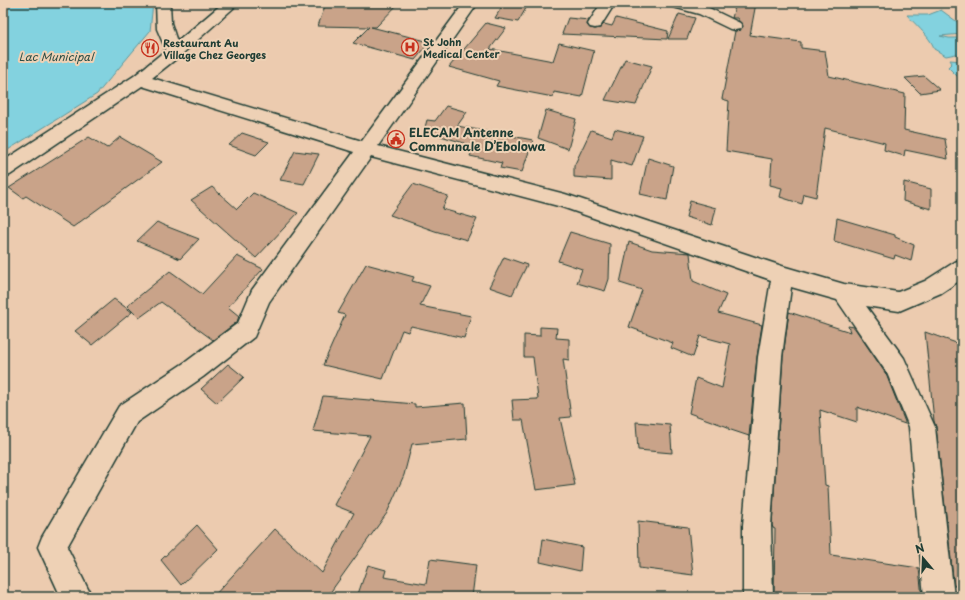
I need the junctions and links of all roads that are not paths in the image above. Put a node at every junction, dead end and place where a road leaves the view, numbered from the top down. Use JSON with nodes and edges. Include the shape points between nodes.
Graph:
{"nodes":[{"id":1,"x":163,"y":3,"type":"edge"},
{"id":2,"x":232,"y":3,"type":"edge"},
{"id":3,"x":471,"y":3,"type":"edge"},
{"id":4,"x":606,"y":3,"type":"edge"},
{"id":5,"x":675,"y":3,"type":"edge"},
{"id":6,"x":705,"y":7,"type":"edge"},
{"id":7,"x":595,"y":24,"type":"dead end"},
{"id":8,"x":735,"y":26,"type":"dead end"},
{"id":9,"x":175,"y":52,"type":"junction"},
{"id":10,"x":140,"y":80,"type":"junction"},
{"id":11,"x":366,"y":149,"type":"junction"},
{"id":12,"x":3,"y":170,"type":"edge"},
{"id":13,"x":962,"y":268,"type":"edge"},
{"id":14,"x":782,"y":275,"type":"junction"},
{"id":15,"x":844,"y":293,"type":"junction"},
{"id":16,"x":77,"y":597,"type":"edge"},
{"id":17,"x":758,"y":597,"type":"edge"},
{"id":18,"x":939,"y":597,"type":"edge"}],
"edges":[{"from":1,"to":9,"type":"street","via":[[162,24],[166,39]]},
{"from":2,"to":9,"type":"street"},
{"from":3,"to":11,"type":"street"},
{"from":4,"to":7,"type":"street"},
{"from":5,"to":6,"type":"street"},
{"from":6,"to":8,"type":"street"},
{"from":9,"to":10,"type":"street"},
{"from":10,"to":11,"type":"street"},
{"from":10,"to":12,"type":"street"},
{"from":11,"to":14,"type":"street","via":[[565,201]]},
{"from":11,"to":16,"type":"street","via":[[260,297],[246,330],[195,369],[128,414],[52,547]]},
{"from":13,"to":15,"type":"street","via":[[933,287],[899,302]]},
{"from":14,"to":15,"type":"street"},
{"from":14,"to":17,"type":"street","via":[[770,357],[757,525]]},
{"from":15,"to":18,"type":"street","via":[[896,366],[922,427]]}]}
